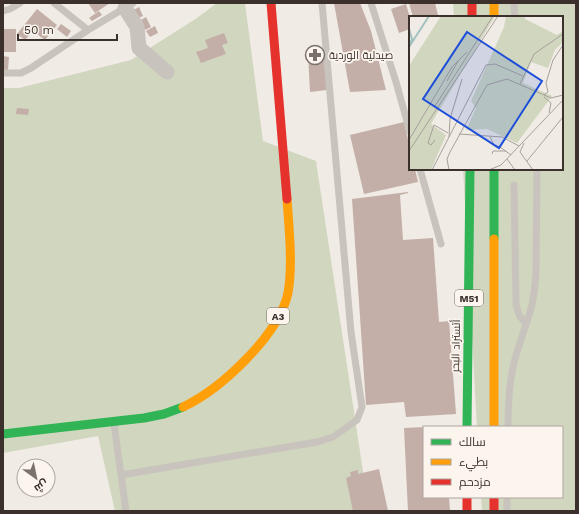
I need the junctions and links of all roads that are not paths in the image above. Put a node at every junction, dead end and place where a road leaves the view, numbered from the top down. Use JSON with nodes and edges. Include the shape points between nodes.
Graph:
{"nodes":[{"id":1,"x":20,"y":3,"type":"edge"},
{"id":2,"x":54,"y":3,"type":"edge"},
{"id":3,"x":271,"y":3,"type":"edge"},
{"id":4,"x":322,"y":3,"type":"edge"},
{"id":5,"x":371,"y":3,"type":"edge"},
{"id":6,"x":472,"y":3,"type":"edge"},
{"id":7,"x":494,"y":3,"type":"edge"},
{"id":8,"x":514,"y":3,"type":"edge"},
{"id":9,"x":125,"y":6,"type":"edge"},
{"id":10,"x":3,"y":11,"type":"edge"},
{"id":11,"x":472,"y":16,"type":"edge"},
{"id":12,"x":494,"y":16,"type":"edge"},
{"id":13,"x":515,"y":16,"type":"edge"},
{"id":14,"x":88,"y":30,"type":"junction"},
{"id":15,"x":167,"y":72,"type":"dead end"},
{"id":16,"x":3,"y":73,"type":"edge"},
{"id":17,"x":409,"y":128,"type":"edge"},
{"id":18,"x":420,"y":170,"type":"edge"},
{"id":19,"x":470,"y":170,"type":"edge"},
{"id":20,"x":494,"y":170,"type":"edge"},
{"id":21,"x":537,"y":170,"type":"edge"},
{"id":22,"x":514,"y":185,"type":"dead end"},
{"id":23,"x":441,"y":244,"type":"dead end"},
{"id":24,"x":526,"y":324,"type":"junction"},
{"id":25,"x":113,"y":422,"type":"junction"},
{"id":26,"x":467,"y":426,"type":"edge"},
{"id":27,"x":494,"y":426,"type":"edge"},
{"id":28,"x":508,"y":426,"type":"edge"},
{"id":29,"x":3,"y":434,"type":"edge"},
{"id":30,"x":121,"y":475,"type":"junction"},
{"id":31,"x":467,"y":498,"type":"edge"},
{"id":32,"x":494,"y":498,"type":"edge"},
{"id":33,"x":507,"y":498,"type":"edge"},
{"id":34,"x":126,"y":511,"type":"edge"},
{"id":35,"x":467,"y":511,"type":"edge"},
{"id":36,"x":494,"y":511,"type":"edge"},
{"id":37,"x":507,"y":511,"type":"edge"}],
"edges":[{"from":1,"to":10,"type":"lane"},
{"from":2,"to":14,"type":"lane"},
{"from":3,"to":25,"type":"highway","number":"A3","via":[[289,228],[289,283],[285,302],[271,328],[254,351],[209,392],[194,402],[161,415]]},
{"from":4,"to":30,"type":"lane","via":[[350,332],[362,407],[357,420],[333,436],[317,442]]},
{"from":5,"to":17,"type":"lane"},
{"from":6,"to":11,"type":"highway"},
{"from":7,"to":12,"type":"highway"},
{"from":8,"to":13,"type":"lane"},
{"from":9,"to":14,"type":"lane"},
{"from":9,"to":15,"type":"street","via":[[137,27],[139,48]]},
{"from":14,"to":16,"type":"lane","via":[[22,73]]},
{"from":18,"to":23,"type":"lane"},
{"from":19,"to":26,"type":"highway","name":"أتستراد البحر","number":"M51"},
{"from":20,"to":27,"type":"highway","number":"M51"},
{"from":21,"to":24,"type":"lane","via":[[536,273],[533,299]]},
{"from":22,"to":24,"type":"lane","via":[[516,304],[519,316]]},
{"from":24,"to":28,"type":"lane","via":[[510,380]]},
{"from":25,"to":29,"type":"highway","number":"A3"},
{"from":25,"to":30,"type":"lane"},
{"from":30,"to":34,"type":"lane"},
{"from":31,"to":35,"type":"highway"},
{"from":32,"to":36,"type":"highway"},
{"from":33,"to":37,"type":"lane"}]}
